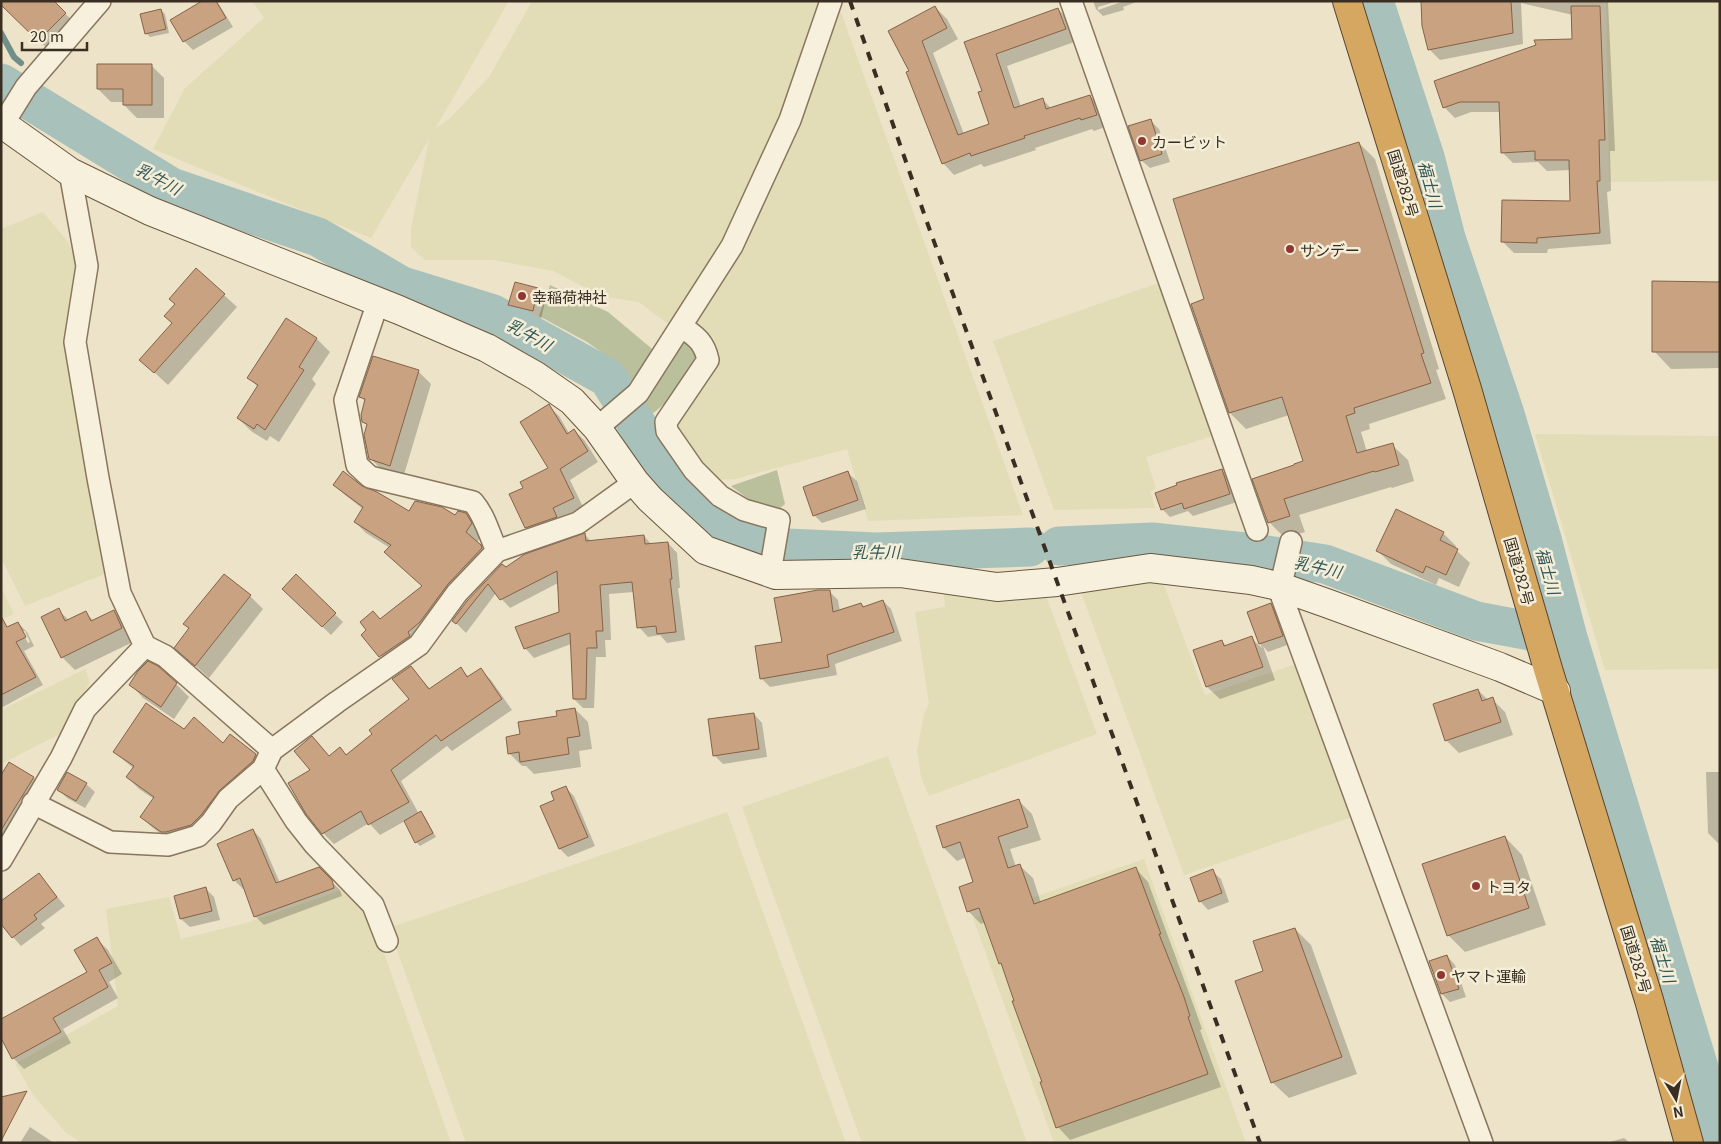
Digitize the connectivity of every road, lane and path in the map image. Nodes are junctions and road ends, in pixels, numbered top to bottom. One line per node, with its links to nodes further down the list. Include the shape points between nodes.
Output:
1 (100, 1): 5 (street, via 26,87)
2 (831, 1): 8 (street, via 790,120 732,246)
3 (1071, 1): 11 (street)
4 (1347, 1): 17 (highway, 国道282号, via 1433,277)
5 (2, 123): 6 (street)
6 (70, 172): 7 (street, via 150,211); 16 (street, via 88,266 75,342 120,593)
7 (378, 302): 9 (street, via 487,348 536,376 572,401); 13 (street, via 345,400 356,465 370,477 473,502 482,512)
8 (681, 326): 9 (street, via 638,393); 14 (street, via 700,340 708,360 666,422 667,431 694,470 720,496 744,510 779,520)
9 (597, 428): 10 (street)
10 (635, 482): 13 (street, via 578,522); 14 (street, via 705,550)
11 (1257, 530)
12 (1291, 542): 15 (street)
13 (496, 551): 18 (street, via 457,592 419,644 337,702)
14 (770, 572): 15 (street, via 776,575 900,573 998,587 1150,568)
15 (1280, 581): 17 (street, via 1500,667); 22 (street)
16 (145, 646): 18 (street, via 165,656 252,731); 19 (street, via 84,709)
17 (1552, 680): 23 (highway, 国道282号)
18 (268, 760): 19 (street, via 228,799 198,836 168,845 110,842); 21 (street, via 296,821 373,905)
19 (33, 803): 20 (street)
20 (1, 860)
21 (387, 940)
22 (1482, 1143)
23 (1689, 1143)

